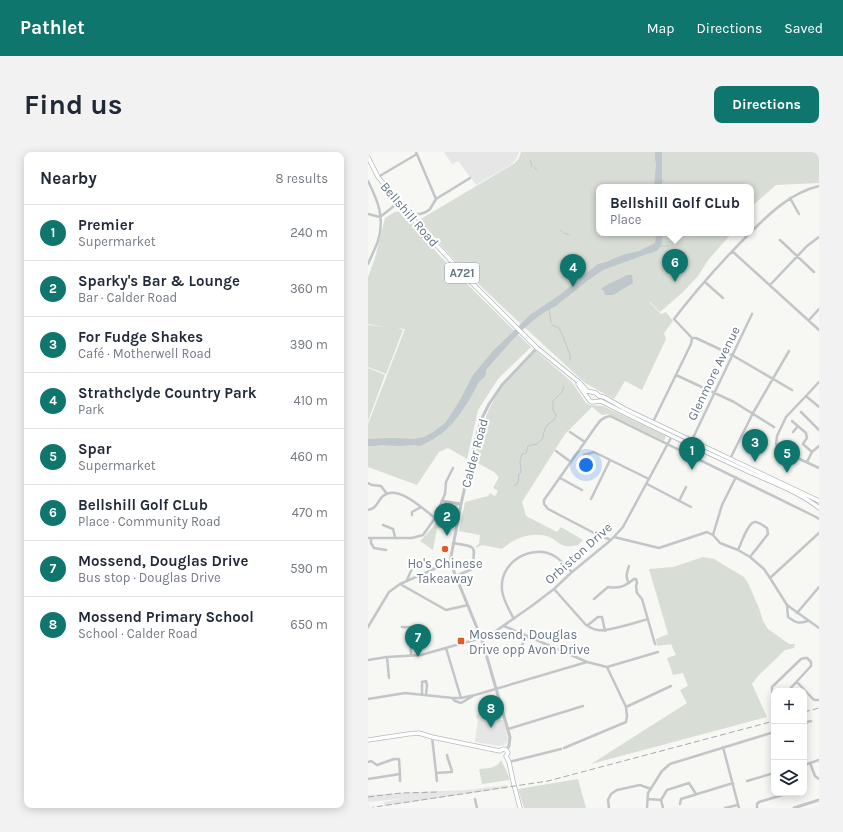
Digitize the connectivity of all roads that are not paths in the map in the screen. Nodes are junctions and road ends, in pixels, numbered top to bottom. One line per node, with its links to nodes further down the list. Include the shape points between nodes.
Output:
1 (416, 153): 3 (street); 8 (street)
2 (368, 157): 3 (main road, Bellshill Road / A721)
3 (378, 176): 9 (main road, Bellshill Road / A721)
4 (470, 178): 8 (street)
5 (368, 181): 13 (street, via 378,202)
6 (819, 186): 7 (street)
7 (790, 198): 12 (street); 14 (street)
8 (436, 199): 11 (street, via 426,212)
9 (399, 202): 11 (main road, Bellshill Road / A721); 13 (street)
10 (368, 214): 13 (street)
11 (409, 214): 30 (main road, Bellshill Road / A721, via 467,278)
12 (799, 214)
13 (380, 217): 20 (street, via 378,240)
14 (754, 228)
15 (746, 236): 18 (street)
16 (819, 237): 19 (street)
17 (780, 240): 19 (street)
18 (732, 251): 22 (street); 23 (street)
19 (798, 256): 21 (street); 23 (street)
20 (368, 264)
21 (814, 272)
22 (705, 282): 24 (street); 29 (street, via 674,319)
23 (770, 285): 27 (street)
24 (723, 298)
25 (819, 309): 27 (street)
26 (752, 314): 32 (street, Glenmore Avenue)
27 (809, 320): 28 (street)
28 (819, 330)
29 (692, 338): 32 (street); 33 (street)
30 (537, 348): 35 (main road, A721); 80 (street, Calder Road, via 502,385 482,418)
31 (789, 351): 34 (street)
32 (732, 356): 34 (street); 39 (street, Glenmore Avenue)
33 (676, 375): 39 (street); 48 (street)
34 (772, 378): 37 (street); 46 (street)
35 (575, 380): 38 (main road, A721); 42 (main road, A721)
36 (819, 382): 41 (street)
37 (792, 390)
38 (591, 392): 40 (main road, A721); 42 (main road)
39 (715, 392): 46 (street); 55 (street, Glenmore Avenue)
40 (597, 395): 43 (main road); 48 (main road, A721)
41 (806, 396): 44 (street); 65 (street, via 786,417 776,444 780,450)
42 (588, 398): 43 (main road, via 592,402)
43 (595, 401): 54 (main road, via 601,401)
44 (819, 407)
45 (801, 412): 51 (street)
46 (753, 413): 50 (street); 62 (street)
47 (792, 421): 49 (street)
48 (653, 422): 55 (main road, A721)
49 (798, 426): 53 (street); 60 (street, via 806,433 807,438 803,444)
50 (774, 427)
51 (819, 430)
52 (570, 432): 56 (street)
53 (793, 432)
54 (672, 436): 57 (street, Orbiston Drive); 83 (main road, via 787,490)
55 (692, 440): 62 (main road, A721)
56 (585, 442): 57 (street, via 602,419 610,416); 64 (street)
57 (668, 444): 68 (street); 70 (street, Orbiston Drive)
58 (819, 446): 60 (street)
59 (556, 451): 64 (street)
60 (812, 452): 65 (street)
61 (584, 455): 63 (street, via 594,452)
62 (730, 459): 77 (main road, A721)
63 (610, 460): 70 (street); 76 (street)
64 (571, 462): 69 (street)
65 (806, 462): 67 (street)
66 (453, 468): 78 (street, via 446,482)
67 (819, 468)
68 (736, 477): 87 (street); 90 (street, via 722,505)
69 (560, 478): 74 (street); 94 (street, via 544,500 548,509)
70 (649, 479): 72 (street, Orbiston Drive)
71 (368, 483): 75 (street, via 381,486)
72 (647, 484): 79 (street); 92 (street, Orbiston Drive, via 623,527)
73 (686, 488): 79 (street)
74 (582, 490)
75 (388, 494): 82 (street, via 398,493); 84 (street, via 373,510)
76 (590, 499)
77 (819, 500)
78 (442, 501): 80 (street, Calder Road); 86 (street)
79 (679, 501): 81 (street)
80 (461, 504): 95 (street, Calder Road)
81 (691, 507)
82 (421, 508): 85 (street); 86 (street)
83 (819, 508)
84 (368, 510)
85 (411, 513)
86 (435, 518): 91 (street, via 424,535 412,538)
87 (819, 519)
88 (383, 525): 91 (street, via 393,529)
89 (819, 533): 104 (street)
90 (713, 535): 92 (street, via 707,532 659,548); 97 (street, via 720,543)
91 (395, 537): 93 (street)
92 (614, 537): 94 (street, Orbiston Drive)
93 (370, 538): 96 (street, via 374,548)
94 (611, 540): 102 (street, Orbiston Drive)
95 (453, 543): 99 (street, Calder Road); 103 (street, via 470,546 475,550 472,569)
96 (386, 550)
97 (738, 550): 98 (street); 98 (street, via 750,525 757,522 767,528 768,534)
98 (750, 557): 104 (street)
99 (450, 562): 101 (street); 103 (street)
100 (629, 566): 106 (street, via 626,577)
101 (434, 569): 105 (street); 105 (street, via 423,561 413,566)
102 (572, 572): 109 (street, Orbiston Drive); 114 (street, via 556,557 542,552 528,553 517,558 502,578 503,595)
103 (456, 576): 111 (street)
104 (770, 578): 112 (street)
105 (407, 581): 107 (street)
106 (629, 583): 110 (street, via 620,588 608,587); 115 (street, via 636,579 637,593 642,599)
107 (400, 584): 111 (street, via 446,610); 119 (street, via 389,592)
108 (819, 587): 113 (street)
109 (554, 588): 114 (street, Orbiston Drive); 118 (street)
110 (594, 599)
111 (468, 605): 126 (street)
112 (787, 605): 113 (street); 116 (street, via 788,617 796,623)
113 (797, 613): 116 (street)
114 (514, 619): 117 (street, Orbiston Drive)
115 (648, 619): 124 (street); 127 (street)
116 (808, 621): 123 (street)
117 (504, 626): 125 (street); 126 (street, Orbiston Drive)
118 (588, 626): 124 (street); 124 (street, via 600,616)
119 (368, 627)
120 (402, 627): 121 (street)
121 (410, 627): 122 (street); 131 (street)
122 (418, 628)
123 (819, 628)
124 (605, 631)
125 (527, 636): 129 (street); 134 (street)
126 (482, 638): 128 (street, Orbiston Drive); 141 (street)
127 (655, 644)
128 (446, 648): 131 (street, Orbiston Drive); 146 (street)
129 (518, 652)
130 (658, 652): 135 (street)
131 (411, 655): 132 (street, Orbiston Drive)
132 (387, 657): 133 (street, Orbiston Drive); 136 (street)
133 (368, 660)
134 (587, 662): 135 (street); 141 (street)
135 (607, 667): 150 (street)
136 (389, 678)
137 (797, 682): 139 (street, via 811,666 807,658 801,659); 140 (street); 148 (street, via 813,699)
138 (671, 686): 150 (street)
139 (772, 688)
140 (791, 688)
141 (497, 689): 144 (street); 153 (street)
142 (422, 694): 143 (street); 143 (street, via 422,682 426,681); 147 (street, via 405,693)
143 (426, 695): 145 (street)
144 (475, 695): 145 (street, via 461,703); 146 (street)
145 (452, 698): 146 (street)
146 (461, 698)
147 (368, 699)
148 (819, 700)
149 (584, 706): 153 (street)
150 (626, 707): 165 (street, via 626,722 563,749)
151 (811, 721): 152 (street)
152 (807, 722)
153 (508, 729): 158 (street, via 510,741)
154 (771, 733): 157 (street)
155 (432, 737): 156 (main road, via 408,734); 161 (main road); 168 (street)
156 (368, 740)
157 (723, 747): 176 (street); 177 (street, via 670,764 662,771)
158 (506, 750): 161 (main road, via 503,749); 161 (main road, via 508,753)
159 (399, 754): 162 (street)
160 (447, 755): 168 (street, via 452,772)
161 (502, 755): 165 (main road)
162 (399, 759): 164 (street, via 379,764); 169 (street)
163 (819, 760): 166 (street)
164 (368, 762)
165 (509, 762): 187 (main road)
166 (810, 763): 167 (street); 172 (street, via 815,776)
167 (807, 764)
168 (436, 773): 174 (street)
169 (400, 774): 171 (street); 173 (street)
170 (771, 774): 175 (street)
171 (368, 779)
172 (819, 779)
173 (400, 781)
174 (437, 781)
175 (747, 781)
176 (733, 783): 178 (street); 185 (street)
177 (651, 789): 181 (street); 188 (street, via 640,785 617,790 608,800)
178 (696, 794): 182 (street, via 688,783 667,790); 184 (street, via 681,799)
179 (779, 796): 192 (street, via 759,802)
180 (475, 799): 186 (street)
181 (648, 799): 182 (street); 189 (street)
182 (661, 800): 190 (street)
183 (819, 800): 193 (street)
184 (680, 804)
185 (739, 806): 191 (street)
186 (476, 808)
187 (520, 808)
188 (609, 808)
189 (647, 808)
190 (663, 808)
191 (725, 808)
192 (757, 808)
193 (794, 808)

